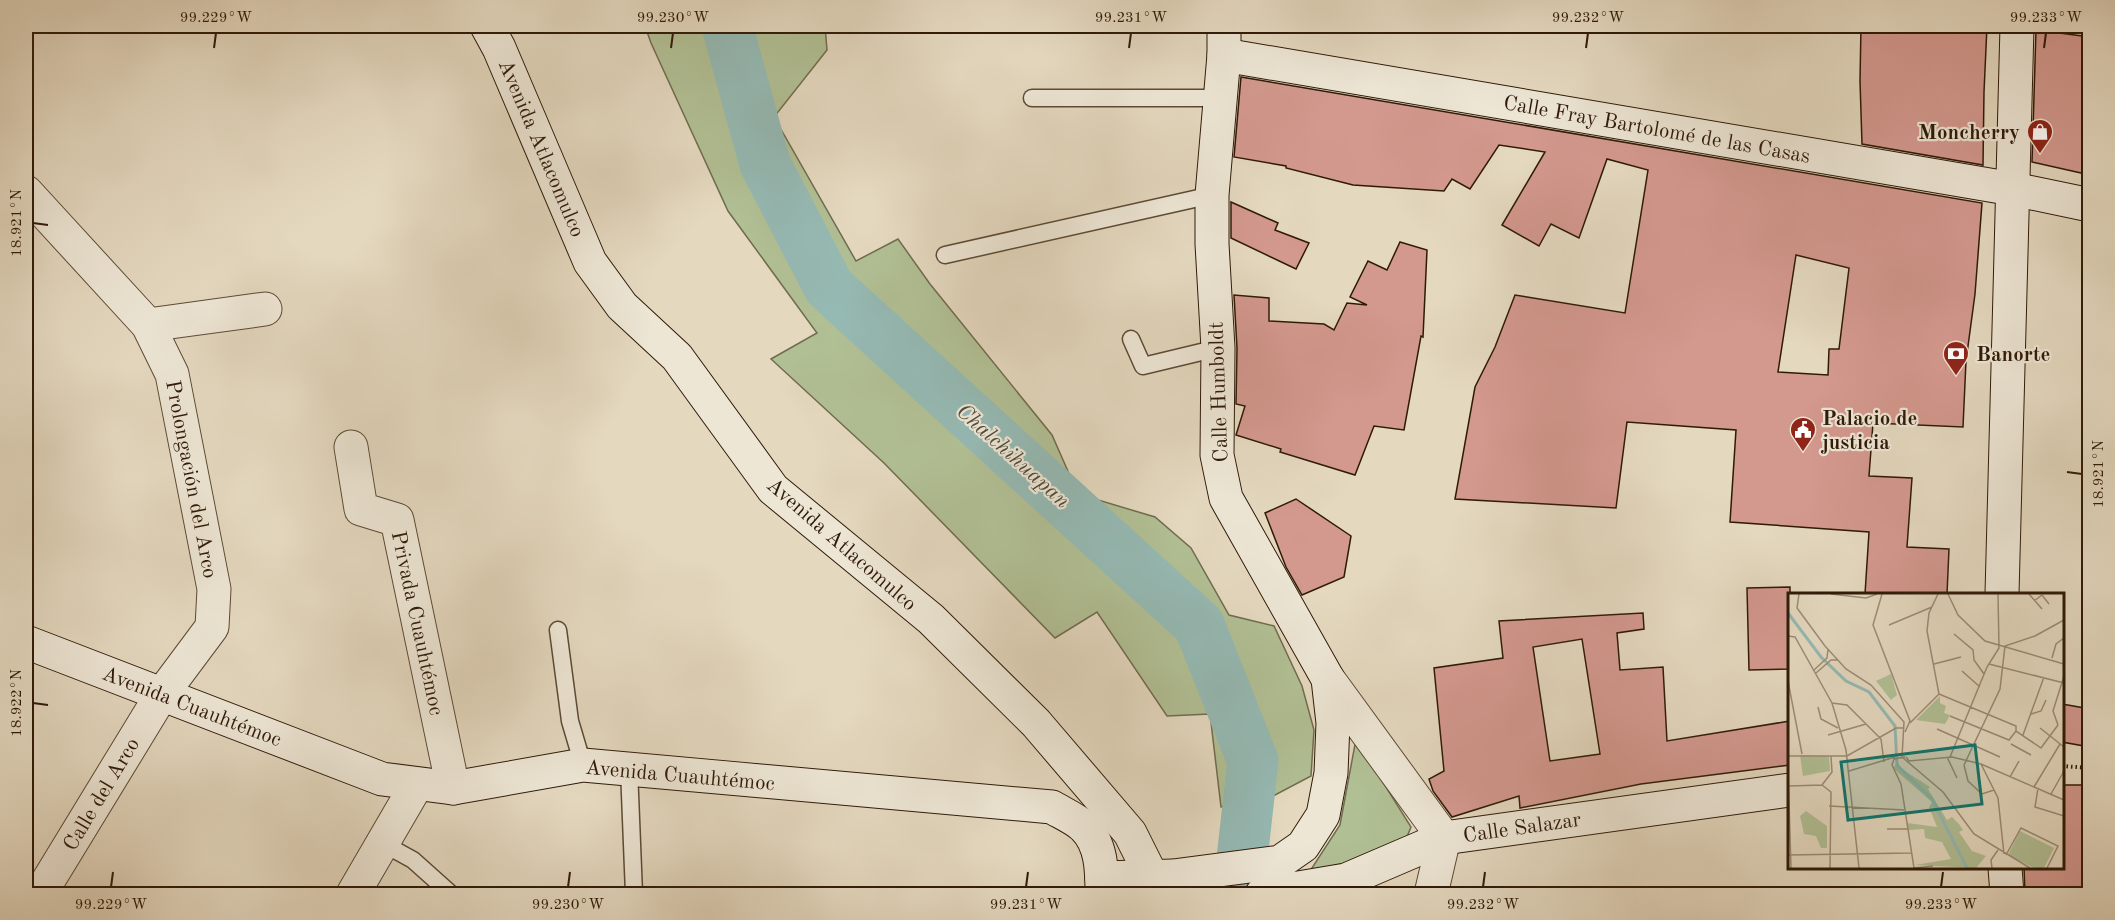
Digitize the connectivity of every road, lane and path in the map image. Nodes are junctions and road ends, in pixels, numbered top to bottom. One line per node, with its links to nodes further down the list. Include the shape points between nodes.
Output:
1 (487, 26): 31 (street, Avenida Atlacomulco, via 500,48 590,262 622,306 677,357 773,489 931,620 1036,723 1130,833)
2 (2018, 26): 6 (street)
3 (1224, 40): 5 (street, Calle Humboldt); 6 (street, Calle Fray Bartolomé de las Casas)
4 (1032, 98): 5 (lane)
5 (1220, 98): 8 (street, Calle Humboldt)
6 (2013, 189): 9 (street, Calle Fray Bartolomé de las Casas); 16 (street)
7 (26, 192): 12 (street, Prolongación del Arco)
8 (1212, 195): 10 (lane); 14 (street, Calle Humboldt)
9 (2090, 205)
10 (945, 255)
11 (265, 309): 12 (street)
12 (148, 325): 20 (street, Prolongación del Arco, via 172,374 214,589 212,627)
13 (1131, 339): 14 (lane, via 1143,366)
14 (1218, 348): 19 (street, Calle Humboldt, via 1217,455 1226,498)
15 (351, 447): 26 (street, Privada Cuauhtémoc, via 361,509 397,520)
16 (2002, 593)
17 (558, 630): 21 (lane, via 570,721)
18 (26, 642): 20 (street, Avenida Cuauhtémoc)
19 (1328, 679): 28 (street, Calle Humboldt); 32 (street, via 1331,773 1323,815)
20 (162, 694): 25 (street, Avenida Cuauhtémoc, via 382,779); 34 (street, Calle del Arco)
21 (583, 765): 24 (street, Avenida Cuauhtémoc); 26 (street, Avenida Cuauhtémoc)
22 (2064, 766): 23 (path)
23 (2090, 768)
24 (629, 769): 33 (street, Avenida Cuauhtémoc, via 1052,807 1084,827 1097,849); 37 (lane)
25 (417, 784): 26 (street, Avenida Cuauhtémoc); 29 (street)
26 (453, 788)
27 (1788, 790): 28 (street, Calle Salazar)
28 (1444, 838): 32 (street, Calle Salazar, via 1346,880); 38 (street)
29 (384, 844): 35 (street); 36 (lane, via 412,860)
30 (2005, 869): 39 (street)
31 (1159, 883): 32 (street, Calle Salazar); 33 (street, Calle Salazar)
32 (1274, 883)
33 (1102, 886)
34 (40, 894)
35 (352, 894)
36 (452, 894)
37 (634, 894)
38 (1431, 894)
39 (2007, 894)

